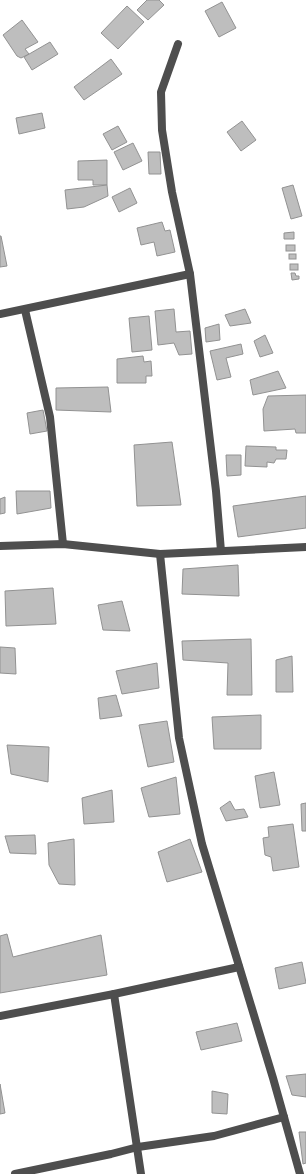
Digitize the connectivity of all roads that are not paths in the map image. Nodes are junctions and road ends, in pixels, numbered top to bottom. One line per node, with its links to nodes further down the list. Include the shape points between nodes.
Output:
1 (178, 44): 2 (street, via 161,92 162,130 172,192)
2 (190, 274): 3 (street); 8 (street)
3 (25, 310): 4 (street); 5 (street, via 50,417)
4 (0, 314)
5 (63, 544): 6 (street); 9 (street)
6 (0, 546)
7 (306, 547): 8 (street)
8 (221, 551): 9 (street)
9 (160, 554): 10 (street, via 179,738 202,844)
10 (239, 967): 11 (street); 13 (street)
11 (114, 994): 12 (street); 14 (street)
12 (0, 1016)
13 (284, 1117): 14 (street, via 214,1136); 17 (street)
14 (138, 1147): 15 (street); 16 (street)
15 (15, 1174)
16 (141, 1174)
17 (300, 1174)

